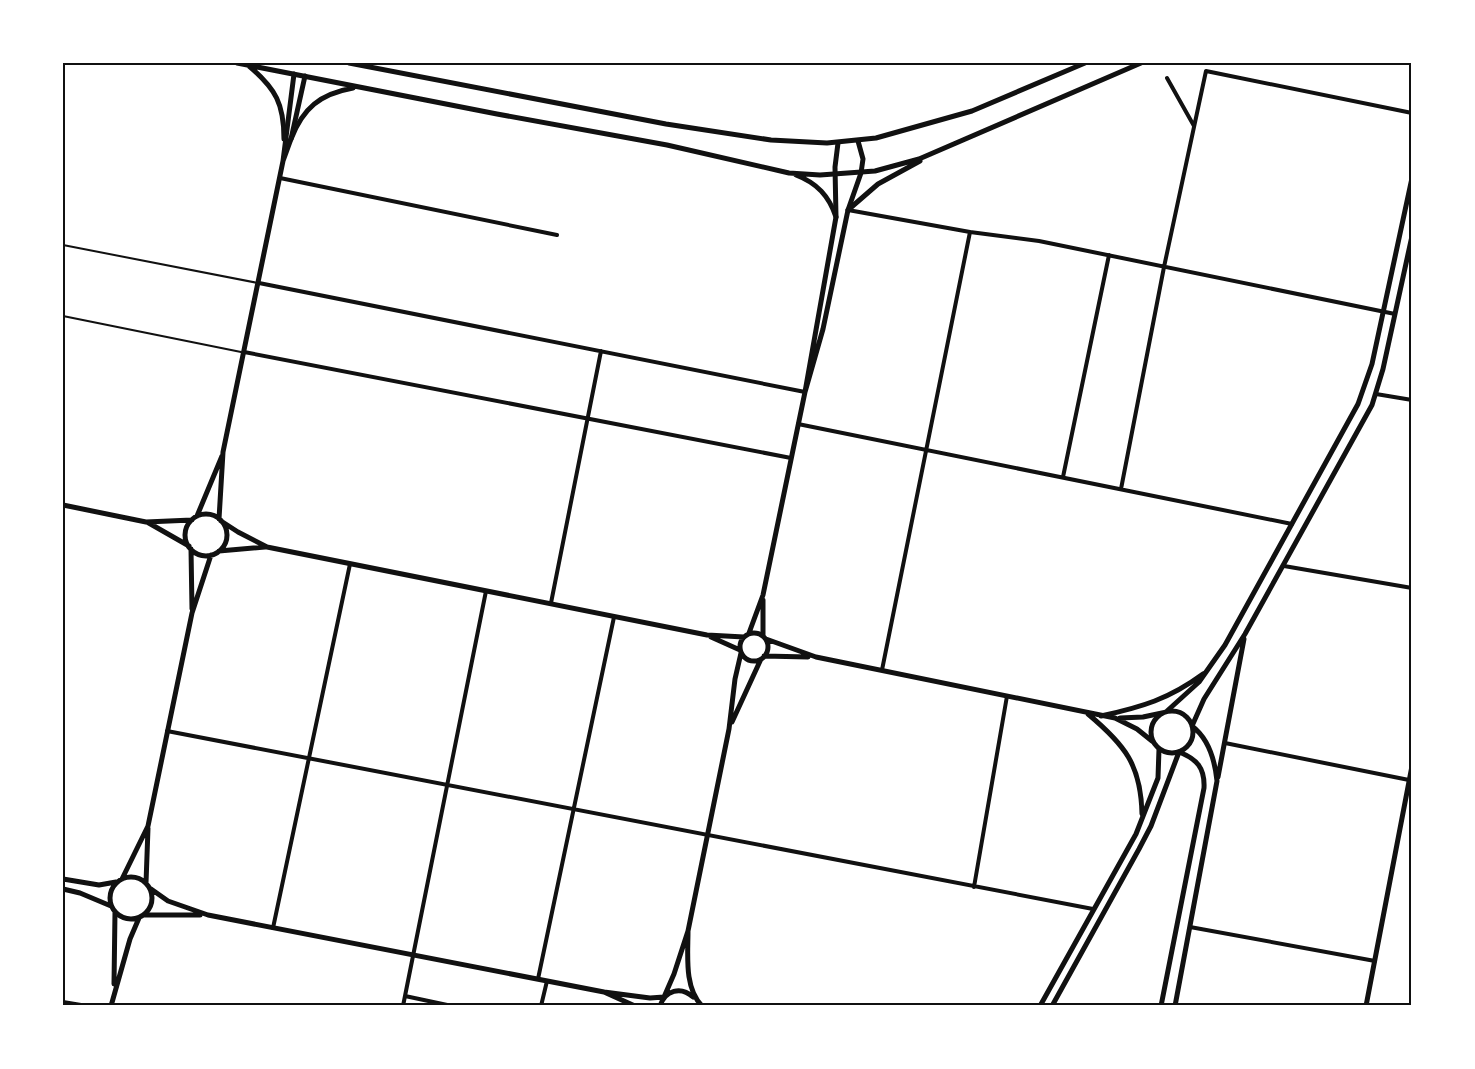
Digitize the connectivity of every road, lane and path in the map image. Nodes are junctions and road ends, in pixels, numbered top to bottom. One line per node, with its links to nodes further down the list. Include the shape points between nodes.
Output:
1 (237, 63): 5 (street)
2 (349, 63): 14 (street, via 666,124 771,140)
3 (1085, 63): 13 (street, via 972,111)
4 (1141, 63): 15 (street)
5 (248, 65): 6 (street); 12 (street, via 280,102)
6 (294, 74): 7 (street); 12 (street)
7 (306, 76): 9 (street); 12 (street)
8 (1167, 78): 11 (street)
9 (360, 87): 12 (street, via 339,91 311,106); 16 (street, via 667,145)
10 (1412, 112): 11 (street, via 1206,71)
11 (1194, 126): 28 (street)
12 (287, 139): 19 (street)
13 (858, 141): 14 (street); 17 (street, via 863,159)
14 (838, 143): 18 (street)
15 (932, 154): 17 (street); 21 (street, via 878,184)
16 (789, 173): 18 (street); 22 (street, via 822,190)
17 (861, 173): 18 (street); 21 (street)
18 (835, 174): 22 (street)
19 (280, 178): 24 (street); 29 (street)
20 (1412, 178): 30 (street)
21 (848, 210): 23 (street); 35 (street, via 823,330)
22 (836, 217): 35 (street)
23 (970, 232): 27 (street); 40 (street)
24 (557, 235)
25 (1412, 236): 31 (street)
26 (63, 245): 29 (lane)
27 (1109, 255): 28 (street); 43 (street)
28 (1164, 267): 30 (street); 44 (street)
29 (259, 283): 33 (street); 34 (street)
30 (1384, 311): 31 (street); 49 (street, via 1363,391)
31 (1395, 314): 36 (street)
32 (63, 316): 34 (lane)
33 (602, 351): 35 (street); 38 (street)
34 (244, 352): 38 (street); 41 (street)
35 (805, 392): 39 (street)
36 (1376, 394): 37 (street); 55 (street)
37 (1412, 400)
38 (588, 419): 42 (street); 59 (street)
39 (798, 424): 40 (street); 42 (street)
40 (927, 450): 43 (street); 70 (street)
41 (223, 452): 46 (street); 47 (street)
42 (791, 458): 58 (street)
43 (1063, 477): 44 (street)
44 (1121, 489): 49 (street)
45 (63, 505): 48 (street)
46 (195, 518): 47 (street, via 210,515); 48 (street); 50 (street, via 186,532)
47 (220, 520): 51 (street); 52 (street, via 227,539)
48 (146, 522): 50 (street)
49 (1292, 524): 69 (street)
50 (190, 547): 53 (street, via 199,555); 60 (street)
51 (267, 547): 52 (street); 54 (street)
52 (219, 551): 53 (street)
53 (211, 555): 60 (street)
54 (350, 564): 57 (street); 83 (street)
55 (1284, 566): 56 (street); 62 (street)
56 (1412, 588)
57 (486, 591): 59 (street); 87 (street)
58 (763, 595): 64 (street); 65 (street)
59 (550, 604): 61 (street)
60 (192, 614): 78 (street)
61 (614, 617): 63 (street); 88 (street)
62 (1245, 634): 76 (street, via 1204,699); 80 (street)
63 (707, 635): 64 (street); 66 (street)
64 (747, 635): 65 (street, via 759,634); 66 (street, via 740,643)
65 (764, 638): 67 (street); 68 (street, via 768,648)
66 (740, 651): 68 (street, via 747,660); 77 (street)
67 (816, 657): 68 (street); 70 (street)
68 (762, 658): 77 (street)
69 (1209, 669): 72 (street, via 1195,687); 74 (street, via 1181,690 1156,702)
70 (882, 670): 71 (street)
71 (1007, 696): 73 (street); 95 (street)
72 (1165, 712): 75 (street); 76 (street, via 1182,714); 79 (street, via 1152,725)
73 (1087, 713): 74 (street); 89 (street, via 1122,745 1133,763 1140,784)
74 (1101, 716): 75 (street)
75 (1115, 718): 79 (street)
76 (1192, 726): 82 (street, via 1191,742); 86 (street, via 1209,748)
77 (729, 729): 91 (street)
78 (167, 731): 83 (street); 90 (street)
79 (1152, 741): 81 (street)
80 (1225, 743): 85 (street); 86 (street)
81 (1159, 749): 82 (street); 89 (street, via 1158,778)
82 (1179, 752): 125 (street, via 1142,843); 126 (street, via 1200,765 1203,788)
83 (308, 759): 87 (street); 103 (street)
84 (1412, 766): 85 (street)
85 (1409, 780): 106 (street)
86 (1217, 782): 102 (street)
87 (447, 786): 88 (street); 105 (street)
88 (573, 810): 91 (street); 107 (street)
89 (1143, 818): 99 (street)
90 (148, 826): 93 (street); 94 (street)
91 (707, 837): 95 (street); 104 (street)
92 (63, 879): 93 (street, via 99,885)
93 (120, 881): 94 (street, via 133,877); 98 (street, via 111,892)
94 (146, 883): 96 (street)
95 (974, 887): 99 (street)
96 (151, 889): 100 (street, via 168,901); 101 (street, via 152,903)
97 (63, 890): 98 (street, via 80,893)
98 (113, 909): 101 (street, via 126,919); 109 (street)
99 (1093, 909): 124 (street)
100 (208, 915): 101 (street); 103 (street)
101 (142, 916): 109 (street, via 130,939)
102 (1190, 927): 106 (street); 127 (street)
103 (273, 928): 105 (street)
104 (688, 931): 112 (street); 113 (street)
105 (413, 955): 107 (street); 111 (street)
106 (1375, 961): 128 (street)
107 (538, 979): 108 (street)
108 (546, 981): 110 (street); 119 (street)
109 (114, 991): 116 (street)
110 (604, 992): 112 (street); 120 (street)
111 (405, 996): 117 (street); 118 (street)
112 (664, 997): 113 (street, via 679,990); 121 (street)
113 (694, 998): 122 (street); 123 (street)
114 (63, 1002): 115 (street)
115 (87, 1006)
116 (111, 1006)
117 (403, 1006)
118 (452, 1006)
119 (542, 1006)
120 (635, 1006)
121 (660, 1006)
122 (697, 1006)
123 (702, 1006)
124 (1040, 1006)
125 (1052, 1006)
126 (1161, 1006)
127 (1175, 1006)
128 (1366, 1006)

